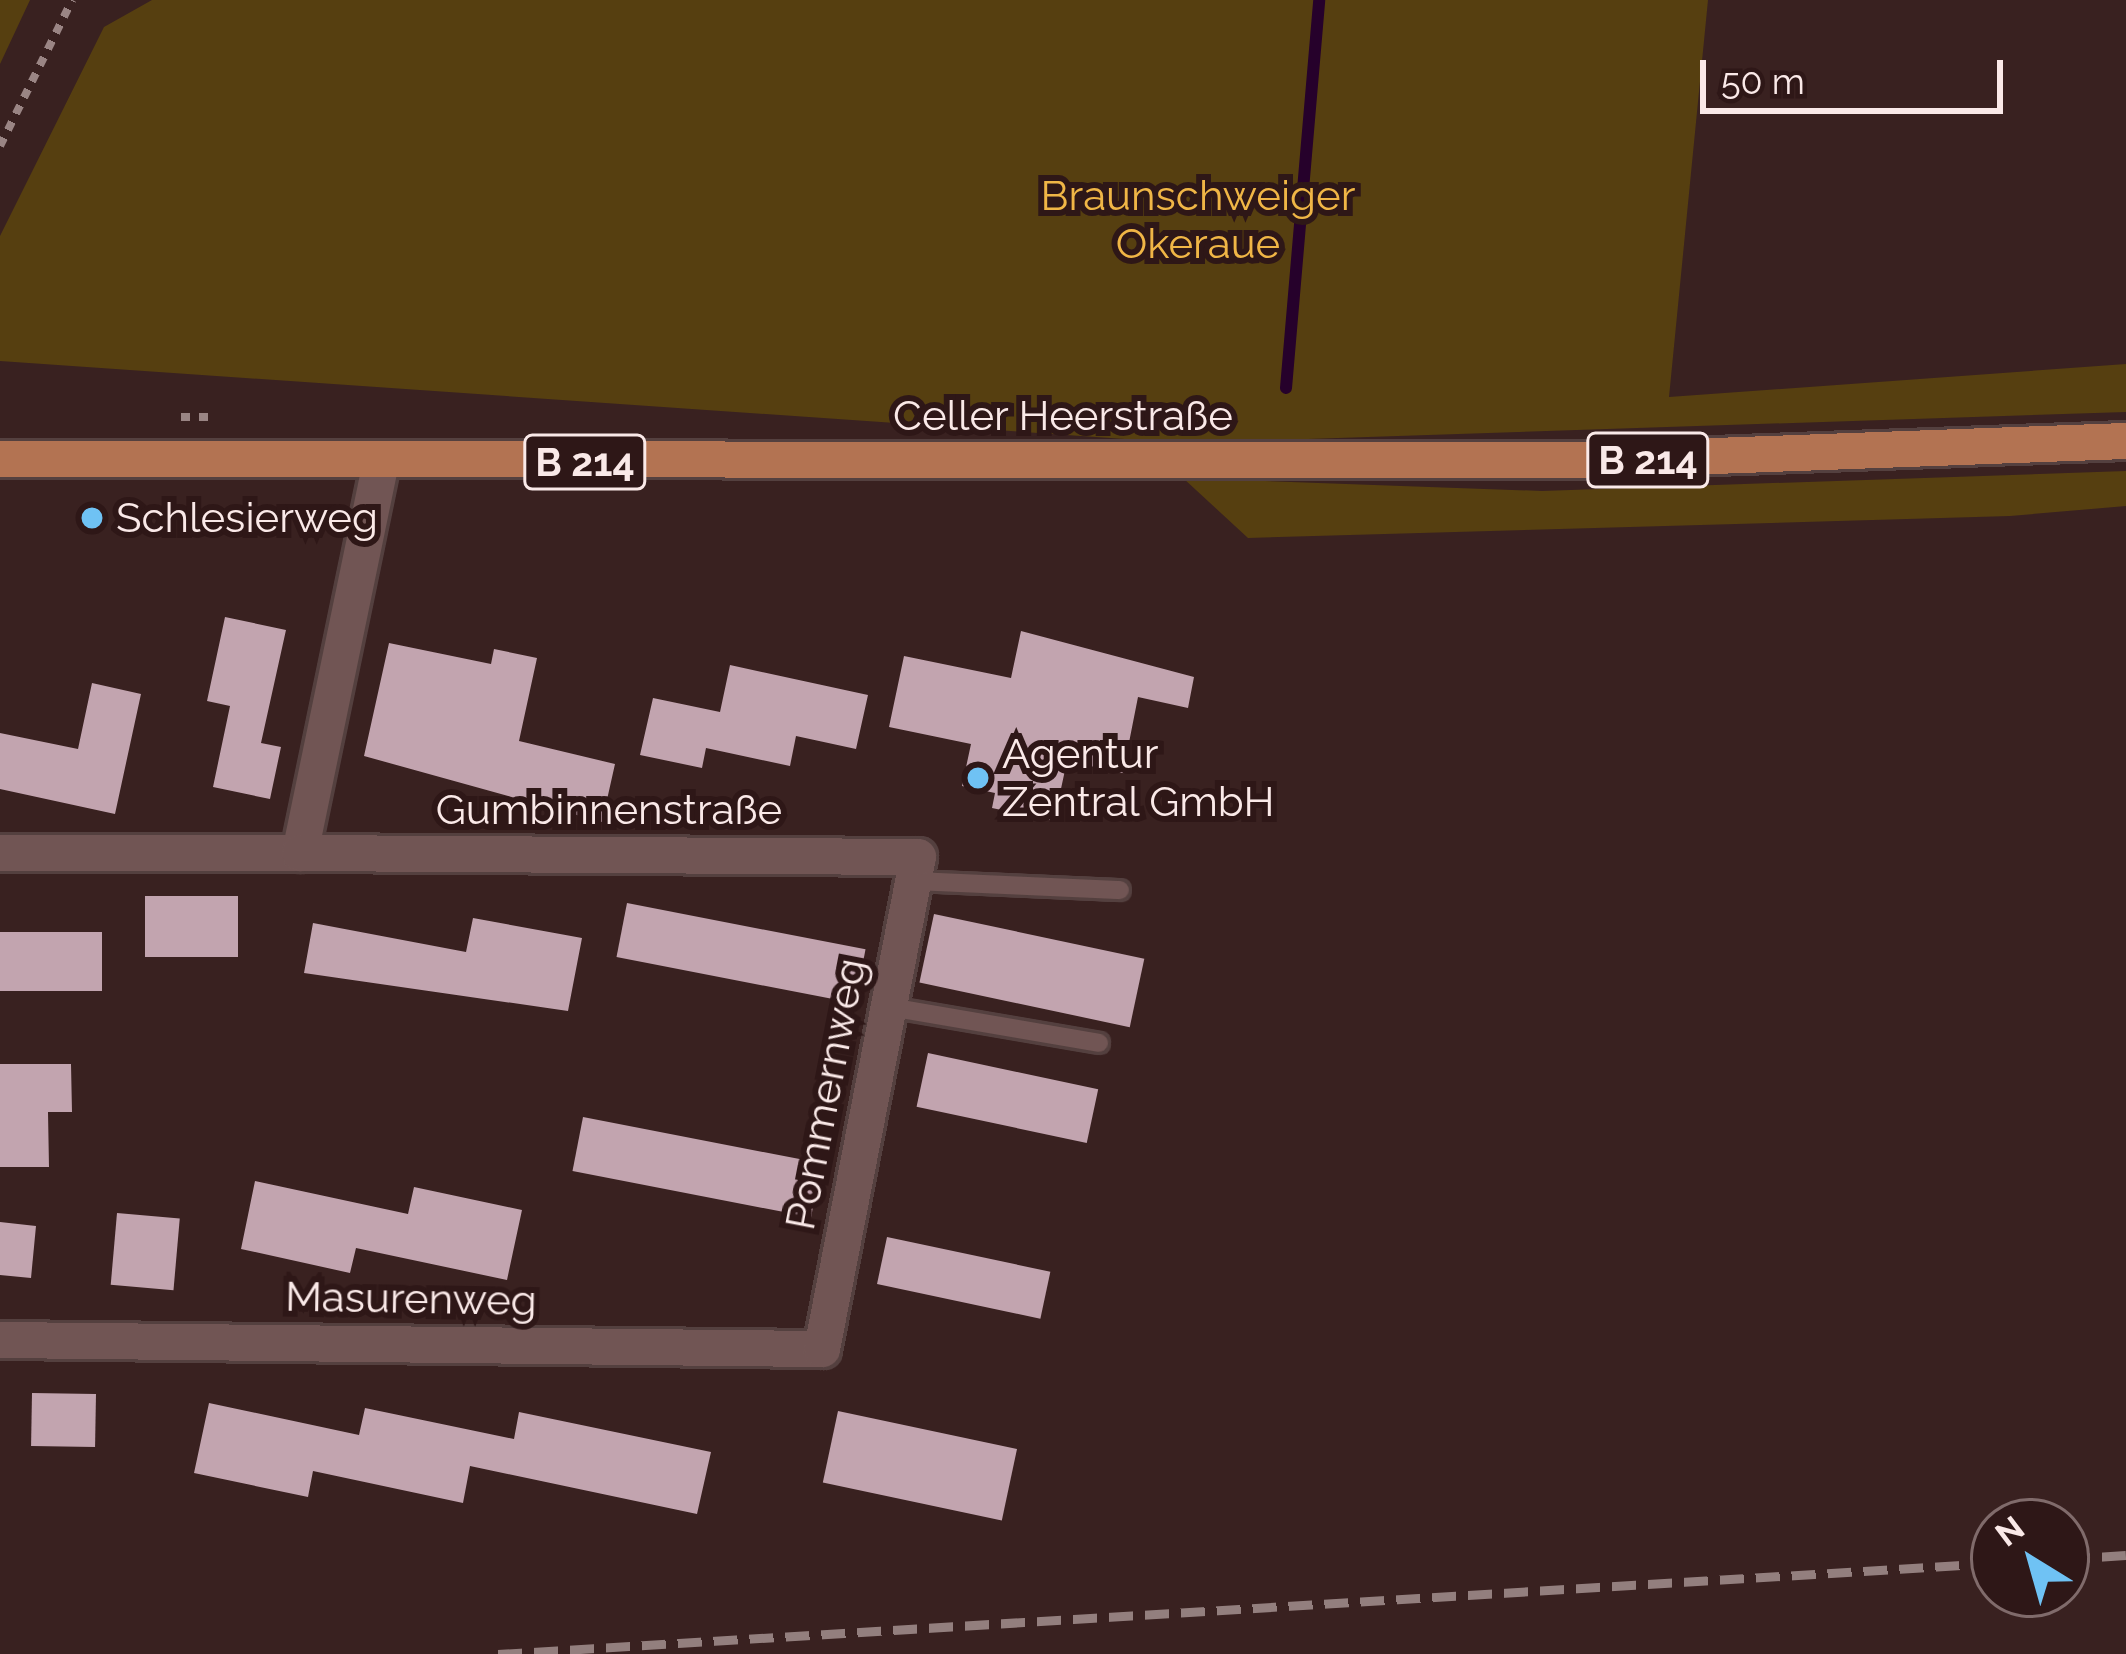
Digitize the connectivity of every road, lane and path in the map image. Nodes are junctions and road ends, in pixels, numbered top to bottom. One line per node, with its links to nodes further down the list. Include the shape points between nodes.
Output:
1 (72, 0): 2 (path)
2 (0, 146)
3 (2126, 441): 5 (main road, Celler Heerstraße / B 214, via 1605,460)
4 (0, 459): 5 (main road, Celler Heerstraße / B 214)
5 (380, 462): 7 (street)
6 (0, 853): 7 (street)
7 (300, 853): 8 (street, Gumbinnenstraße)
8 (916, 869): 9 (lane); 10 (street, Pommernweg)
9 (1120, 890)
10 (889, 1007): 11 (lane); 13 (street, Pommernweg)
11 (1099, 1043)
12 (0, 1340): 13 (street, Masurenweg)
13 (822, 1349)

